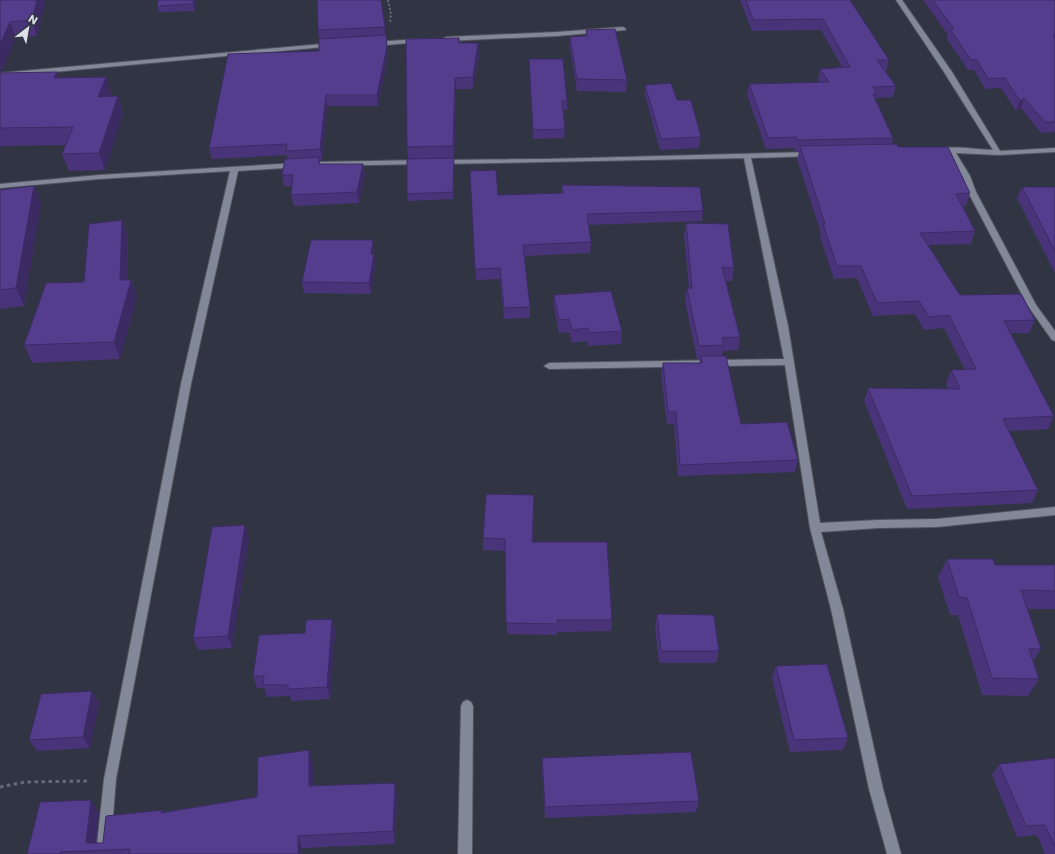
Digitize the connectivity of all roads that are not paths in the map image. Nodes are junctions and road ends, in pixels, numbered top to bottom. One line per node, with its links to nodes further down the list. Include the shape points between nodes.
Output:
1 (900, 0): 11 (street)
2 (623, 29): 4 (street)
3 (424, 40): 5 (street)
4 (438, 40)
5 (368, 44)
6 (339, 45): 7 (street)
7 (0, 75)
8 (951, 150): 10 (street); 11 (street); 16 (street, via 1032,306)
9 (1055, 150): 11 (street)
10 (930, 152)
11 (998, 153)
12 (816, 154): 13 (street)
13 (747, 156): 14 (street, via 309,164); 17 (street, via 784,326)
14 (235, 168): 15 (street); 22 (street, via 186,384 110,779)
15 (0, 186)
16 (1055, 338)
17 (789, 362): 18 (street); 20 (street, via 806,457)
18 (549, 366)
19 (1055, 511): 20 (street, via 937,523)
20 (815, 528): 24 (street, via 837,608 876,789)
21 (467, 706): 23 (street)
22 (103, 854)
23 (465, 854)
24 (894, 854)

